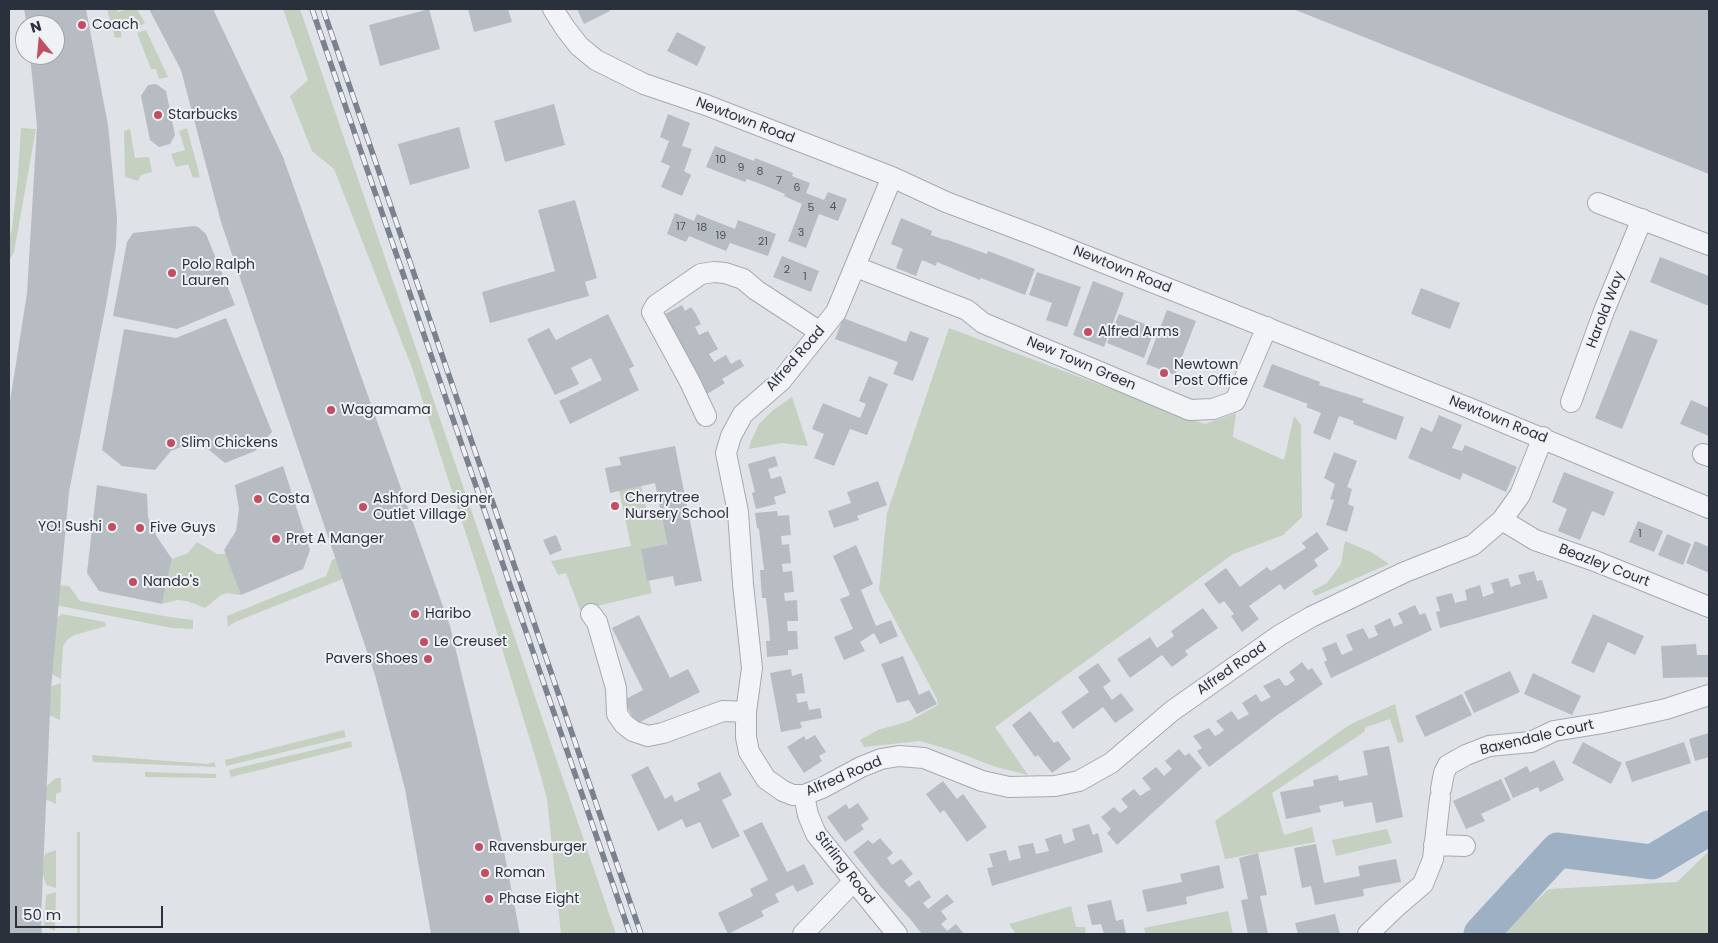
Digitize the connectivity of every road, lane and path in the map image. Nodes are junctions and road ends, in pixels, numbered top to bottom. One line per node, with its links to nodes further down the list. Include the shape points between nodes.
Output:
1 (553, 9): 2 (street, Newtown Road, via 579,46 596,60 644,84)
2 (892, 177): 6 (street, Alfred Road); 7 (street, Newtown Road, via 946,202)
3 (1598, 203): 4 (street)
4 (1642, 219): 5 (street); 9 (street, Harold Way, via 1578,369)
5 (1709, 245)
6 (856, 266): 7 (street, New Town Green, via 967,310 983,323 1190,410 1213,409 1235,401); 8 (street, Alfred Road, via 836,312)
7 (1267, 327): 11 (street, Newtown Road)
8 (820, 332): 10 (street, via 743,279 725,273 701,274 656,305 652,312); 17 (street, Alfred Road, via 781,381 743,414 726,453 738,512 752,668)
9 (1571, 402)
10 (706, 416)
11 (1542, 437): 12 (street, Newtown Road); 13 (street, Alfred Road, via 1520,495)
12 (1709, 508)
13 (1502, 520): 14 (street, Beazley Court, via 1535,540); 18 (street, Alfred Road, via 1473,545 1405,572 1286,632 1172,711 1111,763 1079,781 1055,786 1010,787 982,781 924,758 899,756 861,767)
14 (1709, 607)
15 (591, 614): 17 (street, via 597,622 616,688 618,714 633,732 648,736 723,711)
16 (1709, 695): 19 (street, Baxendale Court, via 1666,709 1554,731 1531,742 1489,746 1466,755 1448,765 1444,773)
17 (746, 712): 18 (street, Alfred Road, via 749,752 766,779 793,796)
18 (804, 795): 21 (street, Stirling Road, via 816,834)
19 (1434, 845): 20 (street); 24 (street, Baxendale Court, via 1430,870 1423,884)
20 (1465, 846)
21 (853, 882): 22 (street); 23 (street, Stirling Road)
22 (802, 934)
23 (898, 934)
24 (1368, 934)

